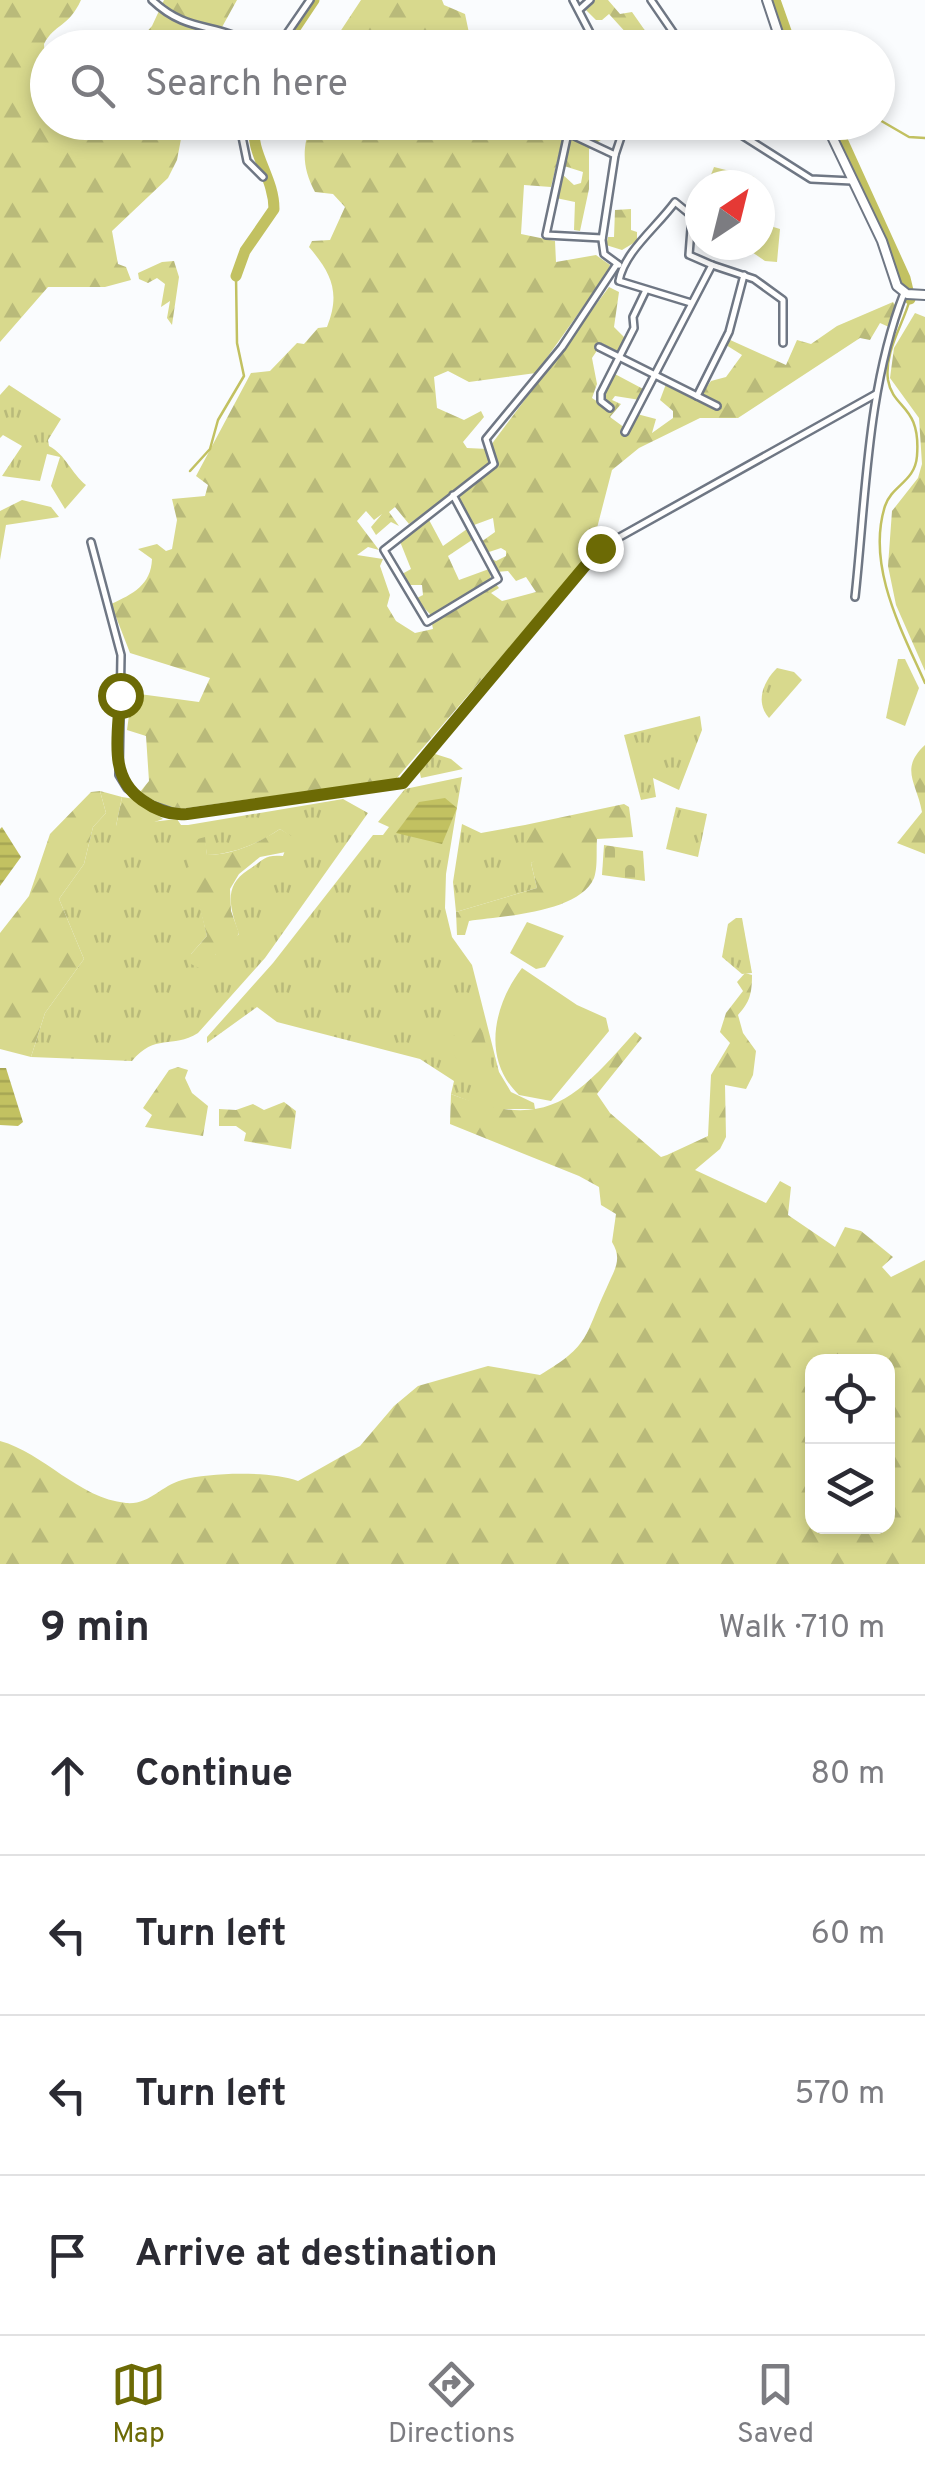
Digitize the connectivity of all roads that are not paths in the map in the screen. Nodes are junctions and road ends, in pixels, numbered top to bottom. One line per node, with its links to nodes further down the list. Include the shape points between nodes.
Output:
1 (152, 0): 8 (street, via 188,26)
2 (310, 0): 9 (street)
3 (573, 0): 7 (street)
4 (590, 0): 7 (street)
5 (651, 0): 11 (street)
6 (767, 0): 12 (main road)
7 (580, 9): 10 (street)
8 (212, 30)
9 (289, 30)
10 (586, 30)
11 (672, 30)
12 (776, 30)
13 (243, 140): 20 (street, via 247,161)
14 (566, 140): 22 (street, via 546,234)
15 (583, 140): 19 (street)
16 (620, 140): 19 (street)
17 (749, 140): 21 (street, via 811,179)
18 (834, 140): 21 (main road)
19 (615, 155): 22 (street)
20 (263, 177)
21 (855, 181): 29 (main road)
22 (602, 238): 24 (street, via 604,254)
23 (712, 265): 24 (street, via 689,254 692,216 675,202); 25 (street); 31 (street)
24 (619, 266): 26 (street); 27 (street)
25 (744, 275): 32 (street, via 783,300); 37 (street, via 729,332)
26 (608, 278): 27 (street); 41 (street, via 486,439 494,464)
27 (619, 281): 28 (street)
28 (646, 290): 31 (street); 34 (street)
29 (904, 293): 30 (main road); 36 (street)
30 (921, 295)
31 (692, 303): 35 (street)
32 (783, 343)
33 (600, 347): 34 (street)
34 (619, 357): 35 (street); 39 (street, via 600,398)
35 (656, 375): 37 (street); 40 (street)
36 (876, 394): 42 (street, via 600,548 403,783 180,815 159,811 134,794 119,775 121,655); 43 (street)
37 (697, 396): 38 (street)
38 (717, 406)
39 (610, 408)
40 (626, 432)
41 (454, 495): 41 (street, via 384,550 427,622 498,579)
42 (91, 542)
43 (856, 597)

